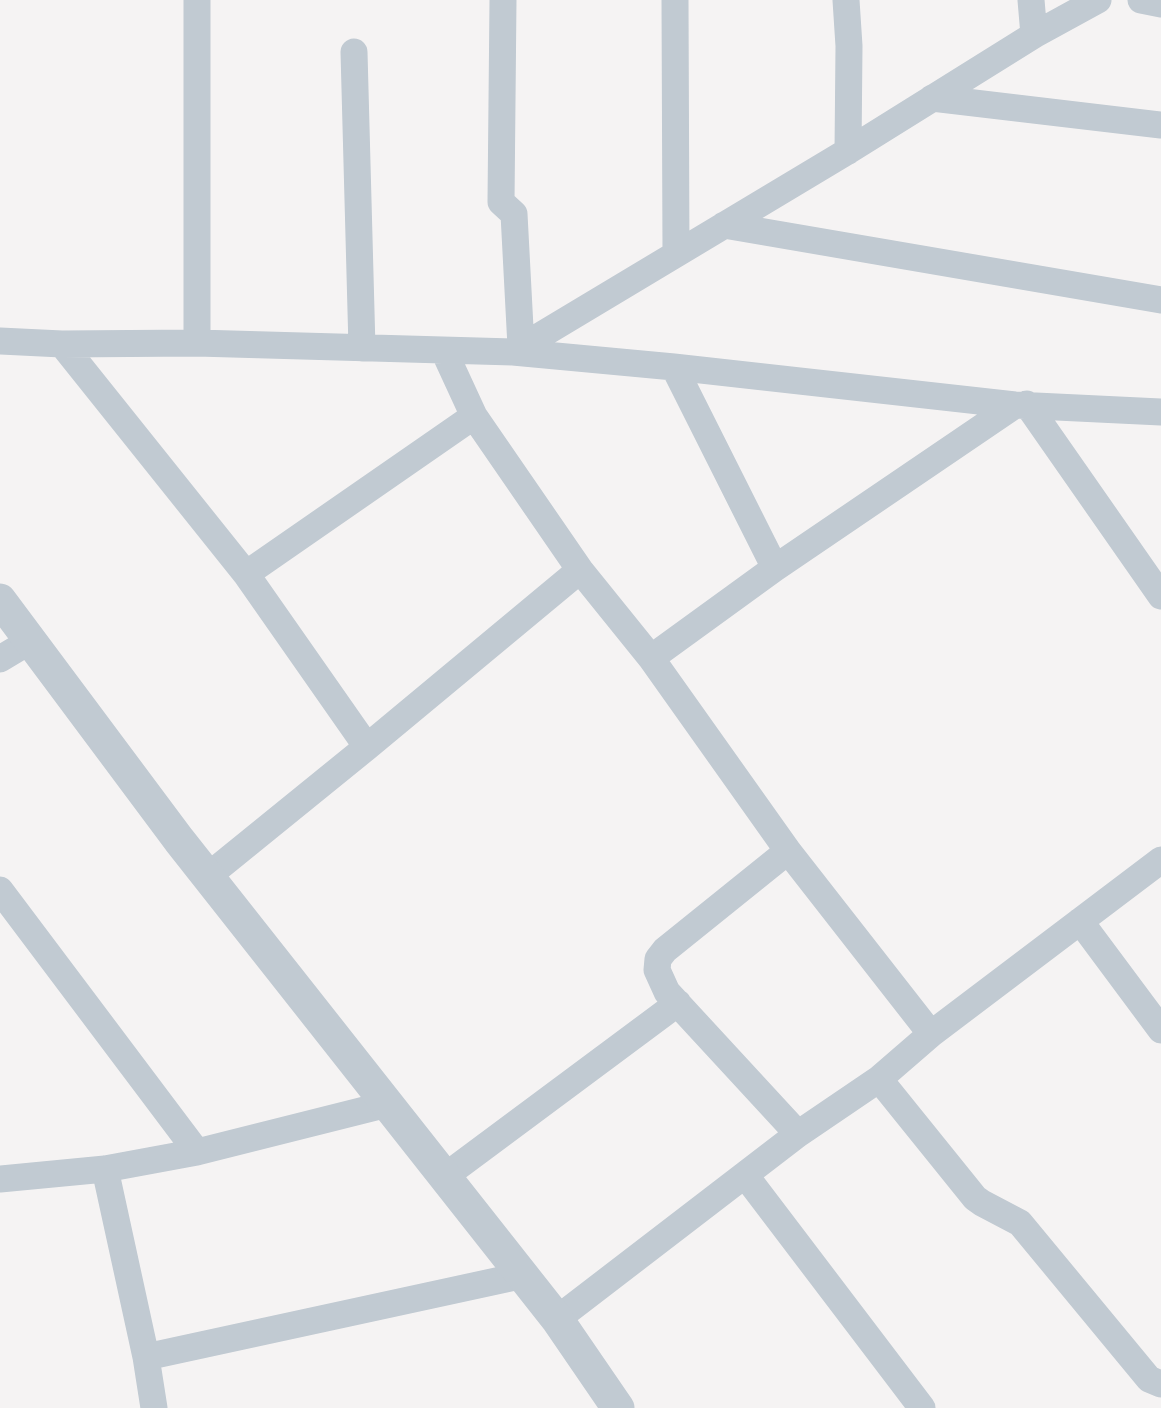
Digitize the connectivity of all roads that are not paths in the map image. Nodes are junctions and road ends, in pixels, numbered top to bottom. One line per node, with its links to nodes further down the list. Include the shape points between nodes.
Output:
1 (197, 0): 18 (street)
2 (502, 0): 21 (street, via 501,202 514,214)
3 (675, 0): 15 (street)
4 (846, 0): 13 (street)
5 (1031, 0): 9 (street)
6 (1098, 0): 9 (street)
7 (1141, 0): 8 (street)
8 (1161, 4)
9 (1034, 35): 11 (street)
10 (354, 52): 20 (street)
11 (933, 98): 12 (street); 13 (street)
12 (1161, 125)
13 (848, 151): 14 (street)
14 (724, 225): 15 (street); 16 (street)
15 (676, 253): 21 (street)
16 (1161, 300)
17 (0, 341): 19 (street)
18 (197, 343): 19 (street); 20 (street)
19 (62, 344): 29 (street)
20 (362, 348): 22 (street)
21 (517, 349): 22 (street); 23 (street)
22 (444, 351): 26 (street)
23 (674, 367): 24 (street); 27 (street)
24 (1021, 405): 25 (street); 27 (street); 30 (street)
25 (1161, 412)
26 (474, 416): 28 (street); 29 (street)
27 (775, 568): 34 (street)
28 (580, 570): 34 (street); 35 (street)
29 (246, 573): 35 (street)
30 (1161, 596)
31 (0, 600): 32 (street)
32 (30, 640): 33 (street); 38 (street)
33 (0, 658)
34 (651, 658): 36 (street)
35 (367, 747): 38 (street)
36 (788, 851): 41 (street, via 658,959 657,970 667,992); 43 (street)
37 (1161, 860): 40 (street)
38 (208, 876): 45 (street)
39 (0, 890): 47 (street)
40 (1080, 921): 42 (street); 43 (street)
41 (678, 1003): 46 (street); 50 (street)
42 (1161, 1030)
43 (931, 1034): 44 (street)
44 (879, 1079): 46 (street); 55 (street, via 975,1198 1020,1223 1149,1378)
45 (388, 1104): 47 (street); 50 (street)
46 (798, 1134): 49 (street)
47 (197, 1152): 48 (street)
48 (105, 1169): 51 (street); 54 (street)
49 (745, 1175): 53 (street); 58 (street)
50 (444, 1177): 52 (street)
51 (0, 1179)
52 (524, 1275): 53 (street); 54 (street)
53 (557, 1319): 57 (street)
54 (146, 1357): 56 (street)
55 (1161, 1384)
56 (154, 1408)
57 (618, 1408)
58 (922, 1408)

